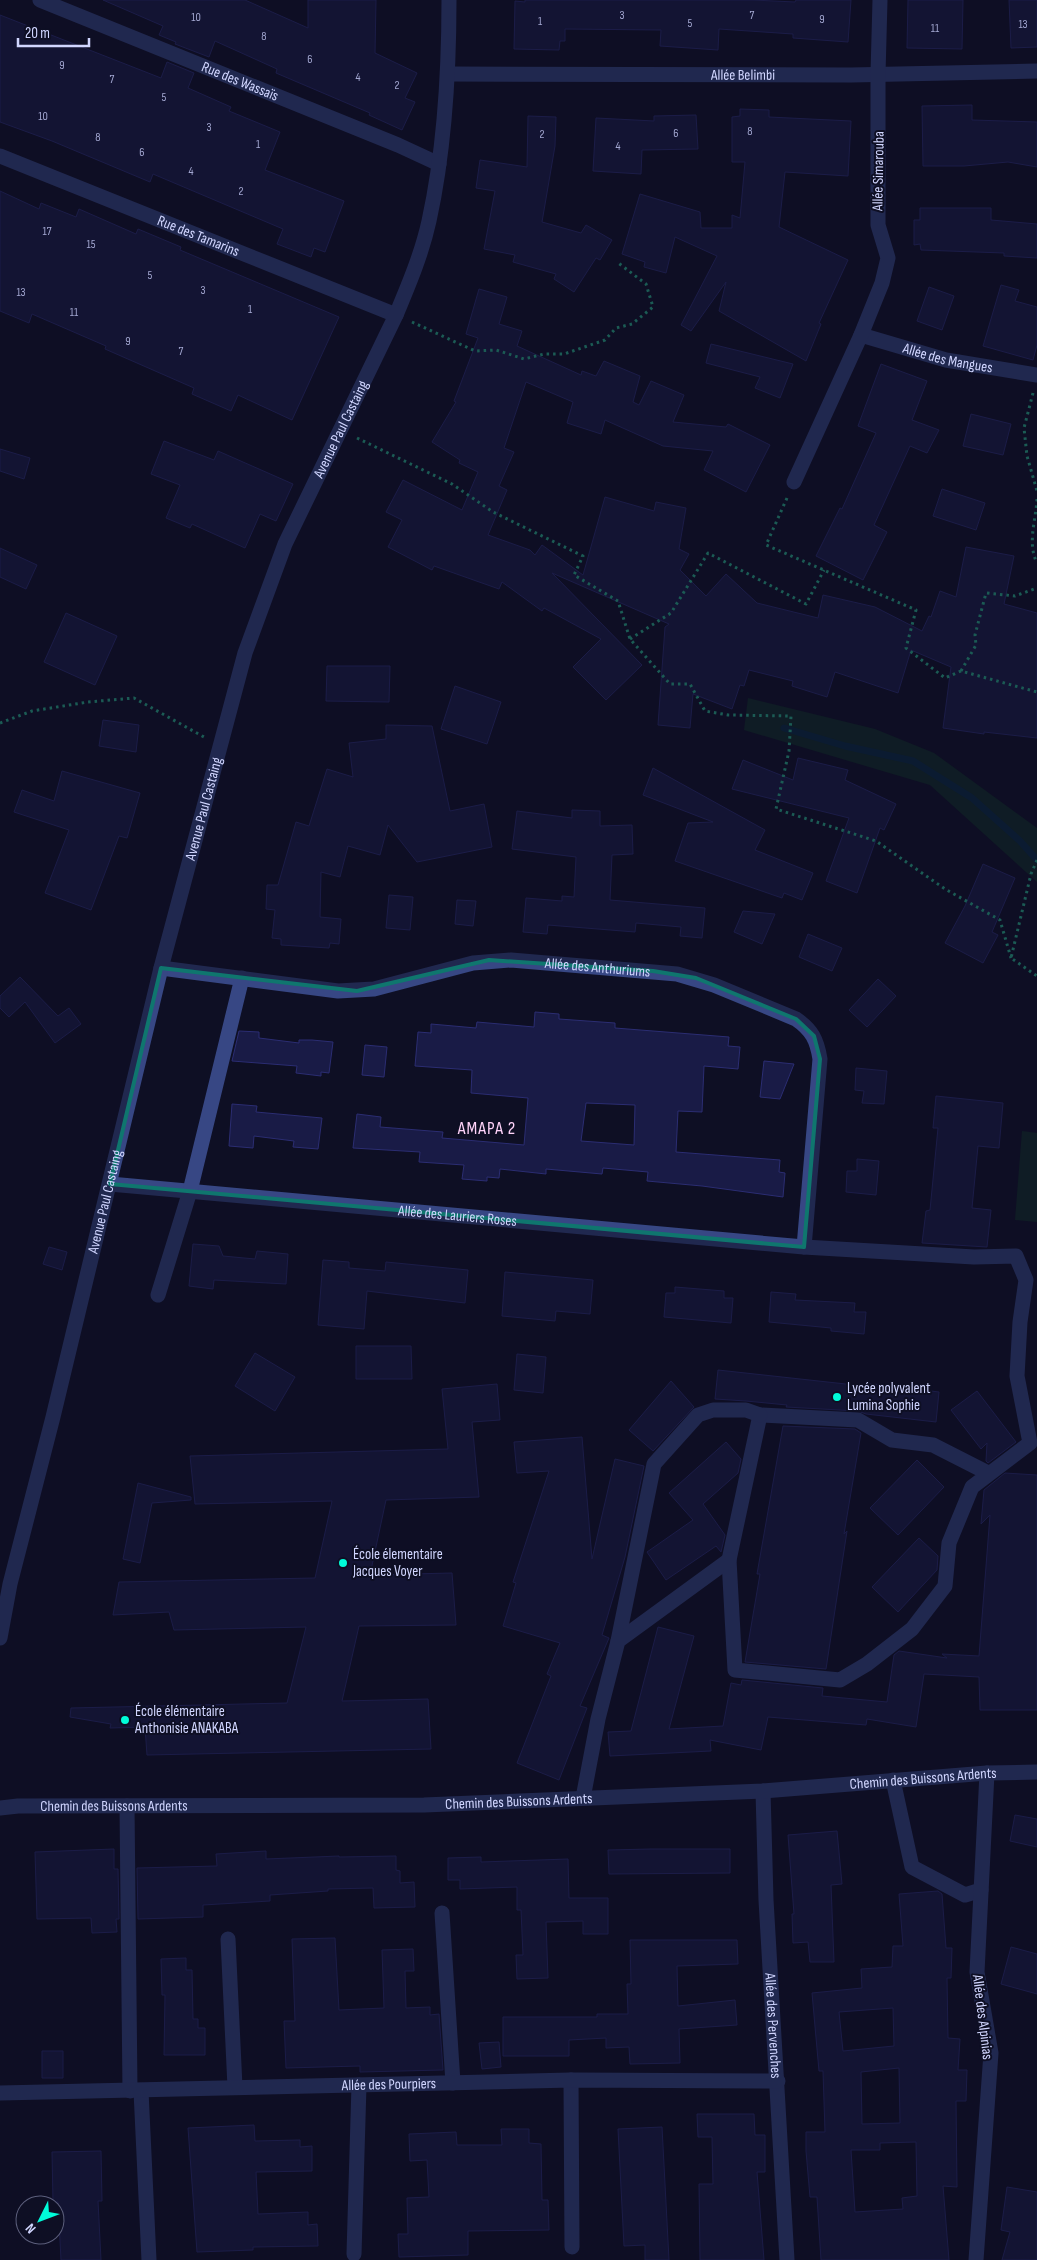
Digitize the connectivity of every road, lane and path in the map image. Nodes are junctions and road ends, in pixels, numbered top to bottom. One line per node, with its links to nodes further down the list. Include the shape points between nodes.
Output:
1 (40, 0): 8 (street, Rue des Wassaïs)
2 (449, 0): 5 (street, Avenue Paul Castaing)
3 (880, 0): 6 (street, Allée Simarouba)
4 (1037, 72): 6 (street, Allée Belimbi)
5 (449, 74): 6 (street, Allée Belimbi); 8 (street, Avenue Paul Castaing)
6 (878, 74): 11 (street, Allée Simarouba, via 878,225 888,258 882,283)
7 (0, 156): 10 (street, Rue des Tamarins)
8 (439, 164): 10 (street, Avenue Paul Castaing, via 426,231)
9 (617, 262): 10 (path, via 646,284 653,307 632,324 616,328 605,340 564,354 524,359 496,350 475,351)
10 (396, 315): 13 (street, Avenue Paul Castaing)
11 (861, 335): 12 (street, Allée des Mangues, via 946,360); 14 (street, Allée Simarouba)
12 (1037, 375): 15 (path, via 1024,428 1027,456)
13 (340, 431): 20 (path, via 452,484 493,512 583,556 574,575 618,601); 24 (street, Avenue Paul Castaing, via 285,544 268,588 245,652)
14 (794, 482): 18 (path, via 766,545)
15 (1037, 491)
16 (1037, 499): 17 (path, via 1032,554)
17 (1037, 563)
18 (824, 570): 20 (path, via 806,604 708,553 672,613); 21 (path, via 916,610 906,648 945,678)
19 (1037, 588): 21 (path, via 1016,596 986,593 975,635 976,645)
20 (630, 639): 26 (path, via 670,684 690,684 705,711 728,715 791,716 789,751 776,808 876,841 945,888 1000,920)
21 (961, 672): 22 (path)
22 (1037, 692)
23 (0, 723): 24 (path, via 32,711 134,698)
24 (220, 746): 27 (street, Avenue Paul Castaing)
25 (1037, 860): 26 (path)
26 (1011, 958): 28 (path)
27 (161, 968): 29 (street, Allée des Anthuriums); 30 (street, Avenue Paul Castaing)
28 (1037, 976)
29 (242, 978): 31 (street); 32 (street, Allée des Anthuriums, via 357,991 489,960 653,971 714,984 796,1019 814,1036 820,1059)
30 (110, 1184): 31 (street, Allée des Lauriers Roses); 37 (street, Avenue Paul Castaing, via 10,1584)
31 (190, 1191): 32 (street, Allée des Lauriers Roses); 33 (street)
32 (804, 1247): 35 (street, Allée des Lauriers Roses, via 974,1257 1016,1256 1026,1280 1017,1376 1030,1443)
33 (158, 1295)
34 (760, 1415): 35 (street, via 858,1420 892,1440 933,1445); 36 (street); 38 (street, via 746,1410 713,1410 698,1415 654,1464)
35 (988, 1473): 36 (street, via 972,1487 949,1543 945,1586 912,1629 867,1664 840,1680 735,1670)
36 (729, 1560): 38 (street)
37 (0, 1638)
38 (618, 1641): 43 (street, via 598,1719)
39 (1037, 1772): 40 (street, Chemin des Buissons Ardents)
40 (987, 1773): 41 (street, Chemin des Buissons Ardents); 46 (street, Allée des Alpinias)
41 (894, 1780): 42 (street, Chemin des Buissons Ardents); 46 (street, via 912,1867 965,1895)
42 (763, 1791): 43 (street, Chemin des Buissons Ardents); 50 (street, Allée des Pervenches, via 766,1900)
43 (583, 1798): 44 (street, Chemin des Buissons Ardents, via 424,1804)
44 (127, 1806): 45 (street, Chemin des Buissons Ardents); 54 (street)
45 (0, 1808)
46 (981, 1890): 60 (street, Allée des Alpinias, via 977,1972 991,2052)
47 (442, 1913): 51 (street)
48 (228, 1939): 53 (street)
49 (571, 2080): 50 (street, Allée des Pourpiers); 51 (street, Allée des Pourpiers); 56 (street)
50 (778, 2081): 59 (street, Allée des Pervenches)
51 (454, 2083): 52 (street, Allée des Pourpiers)
52 (359, 2085): 53 (street, Allée des Pourpiers); 57 (street)
53 (235, 2087): 54 (street, Allée des Pourpiers)
54 (135, 2091): 55 (street, Allée des Pourpiers); 58 (street)
55 (0, 2093)
56 (572, 2247)
57 (354, 2254)
58 (149, 2260)
59 (787, 2260)
60 (976, 2260)

